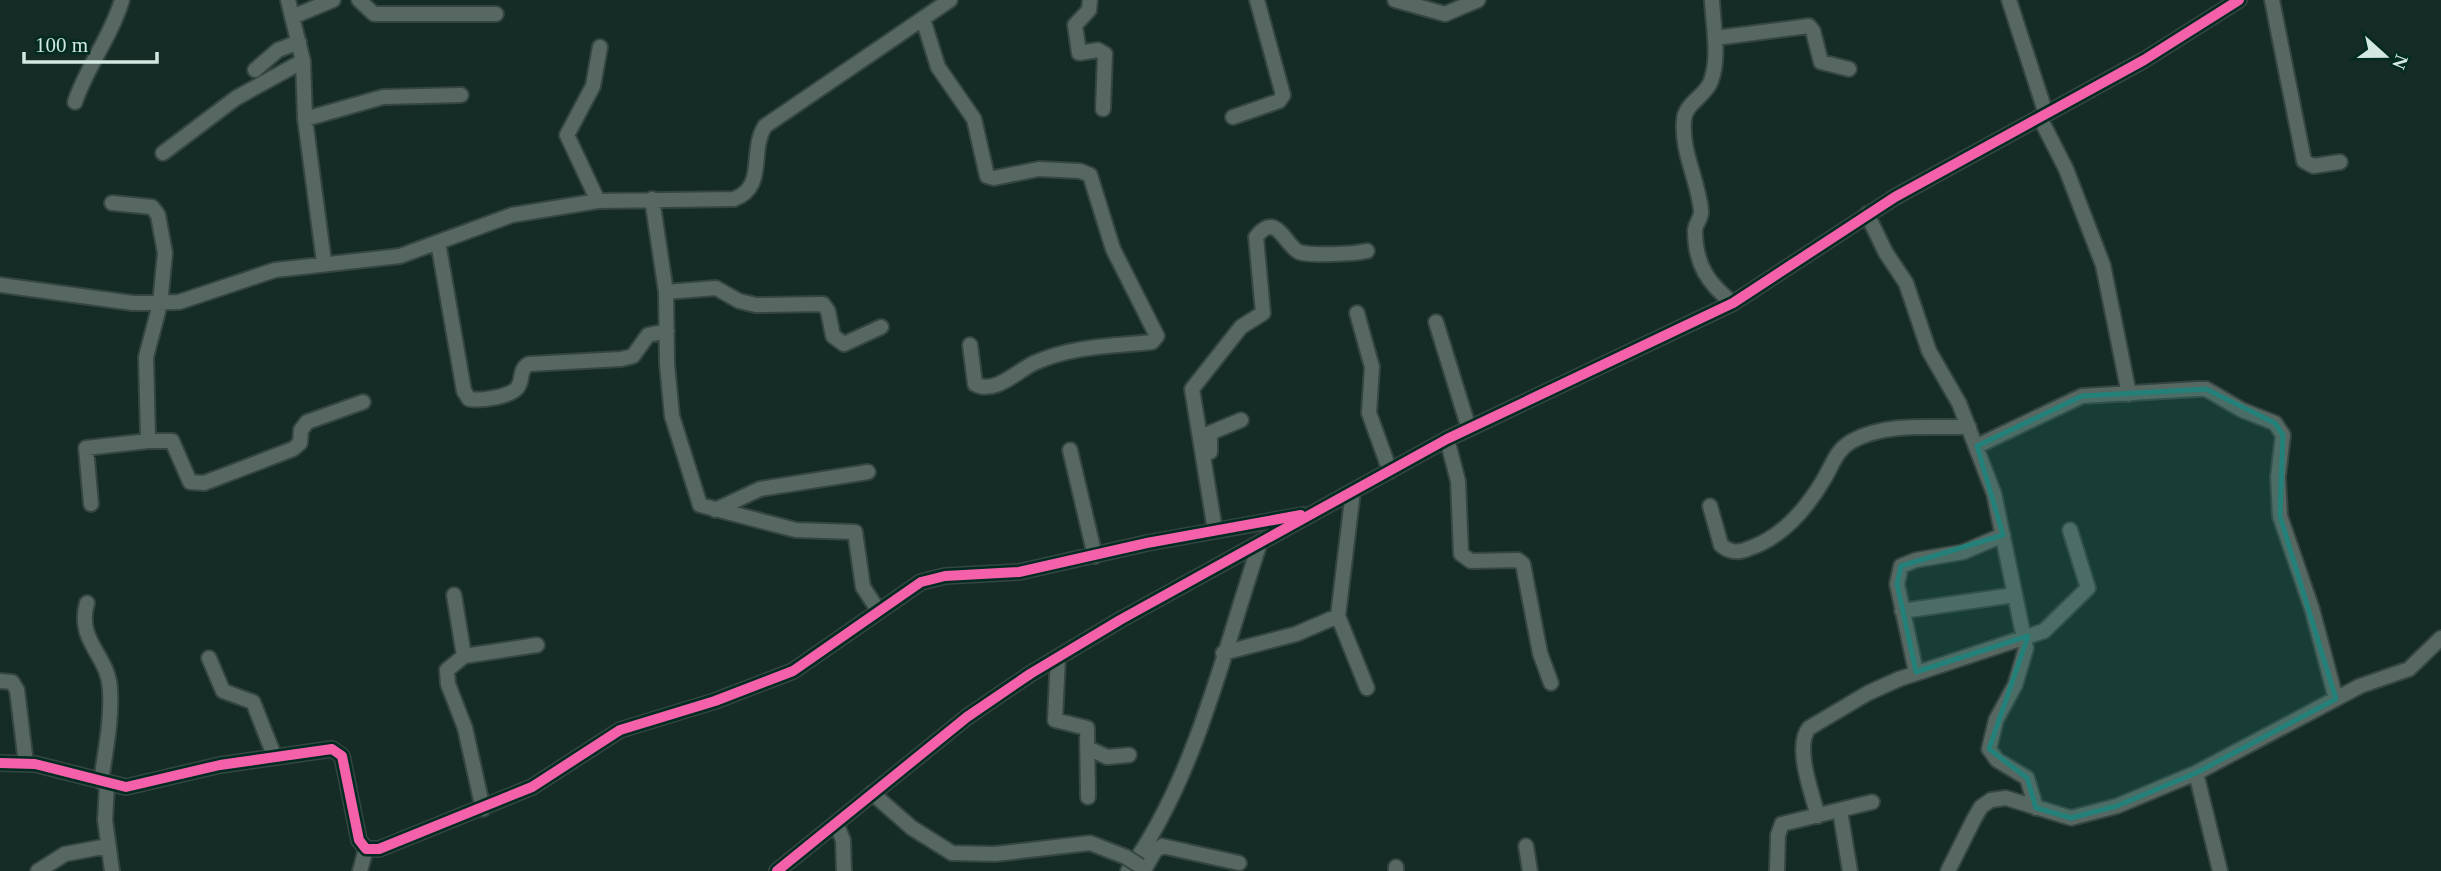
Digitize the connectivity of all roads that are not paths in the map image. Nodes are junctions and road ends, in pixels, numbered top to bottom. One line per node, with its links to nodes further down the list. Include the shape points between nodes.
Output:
1 (122, 0): 24 (street)
2 (288, 0): 15 (street)
3 (333, 0): 15 (street)
4 (359, 0): 14 (street, via 374,14)
5 (950, 0): 16 (street)
6 (1090, 0): 25 (street, via 1089,10 1075,25 1076,47 1079,52 1104,52)
7 (1257, 0): 27 (street, via 1283,94 1279,101)
8 (1395, 0): 9 (street, via 1445,14)
9 (1478, 0)
10 (1712, 0): 17 (street)
11 (2009, 0): 26 (street)
12 (2239, 0): 26 (street)
13 (2272, 0): 30 (street, via 2304,161 2313,166)
14 (496, 14)
15 (292, 17): 18 (street)
16 (923, 19): 31 (street, via 765,126 757,141 753,185 743,195 725,201); 46 (street, via 938,67 974,119 987,176 1049,169 1090,175 1114,249 1157,336 1152,342 1099,345 1051,357 986,387 975,384)
17 (1715, 38): 22 (street, via 1809,26 1821,62); 40 (street, via 1712,80 1686,112 1684,130 1701,210 1695,230 1704,272 1710,284)
18 (299, 42): 20 (street); 21 (street, via 278,50)
19 (600, 47): 32 (street, via 593,86 567,135)
20 (303, 61): 28 (street); 29 (street, via 236,98)
21 (255, 69)
22 (1849, 69)
23 (461, 95): 28 (street, via 383,97)
24 (75, 102)
25 (1103, 109)
26 (2043, 116): 34 (street); 47 (street, via 2102,265)
27 (1233, 117)
28 (305, 119): 37 (street)
29 (163, 153)
30 (2340, 162)
31 (652, 199): 32 (street); 39 (street)
32 (598, 201): 35 (street, via 512,215)
33 (112, 203): 41 (street, via 156,209 165,253)
34 (1867, 214): 40 (street); 50 (street, via 1906,283 1929,351)
35 (438, 242): 37 (street, via 400,256); 45 (street, via 469,399 512,393 529,364 621,359 633,356 648,335)
36 (1367, 251): 64 (street, via 1341,255 1300,252 1275,229 1256,237 1263,313 1241,327 1192,389)
37 (324, 262): 41 (street, via 275,270 195,299)
38 (0, 285): 41 (street)
39 (666, 292): 44 (street, via 716,288 756,305 823,304 833,336 844,344); 45 (street)
40 (1733, 303): 51 (street)
41 (160, 304): 53 (street, via 146,357)
42 (1357, 313): 56 (street, via 1372,367 1369,413)
43 (1436, 322): 51 (street)
44 (881, 327)
45 (667, 331): 61 (street, via 670,398 677,432 700,505)
46 (970, 345)
47 (2129, 394): 54 (street, via 2074,398); 87 (street, via 2206,389 2280,428 2280,516)
48 (363, 402): 53 (street, via 307,422 293,449 204,483 187,480 172,441)
49 (1241, 420): 64 (street, via 1212,430 1209,436)
50 (1969, 427): 54 (street); 60 (street, via 1879,429 1855,440 1839,452 1821,484 1783,530 1743,551 1732,552 1721,545)
51 (1469, 429): 52 (street)
52 (1447, 439): 56 (street); 85 (street, via 1458,481 1461,554 1467,560 1523,564 1540,653)
53 (148, 441): 59 (street, via 86,448)
54 (1977, 446): 66 (street)
55 (1070, 450): 69 (street)
56 (1390, 471): 58 (street)
57 (868, 472): 61 (street, via 760,489)
58 (1353, 491): 62 (street); 75 (street)
59 (91, 504)
60 (1710, 506)
61 (715, 510): 73 (street, via 796,530 855,532 863,587)
62 (1320, 511): 63 (street); 67 (street)
63 (1244, 526): 64 (street); 68 (street)
64 (1219, 530): 69 (street)
65 (2070, 530): 76 (street, via 2088,588 2049,628)
66 (2003, 535): 71 (street); 74 (street, via 1963,552 1905,563 1897,584)
67 (1260, 543): 68 (street); 79 (street)
68 (1235, 555): 81 (street)
69 (1095, 556): 73 (street, via 999,575 931,579)
70 (454, 595): 80 (street)
71 (2014, 595): 74 (street); 76 (street)
72 (87, 603): 94 (street, via 87,636 103,661 110,689)
73 (878, 610): 99 (street, via 793,671 620,730 532,787)
74 (1902, 611): 83 (street)
75 (1338, 616): 79 (street, via 1296,634); 86 (street)
76 (2026, 637): 83 (street); 98 (street, via 2022,665 1996,720 1989,748 1997,760 2027,778)
77 (2441, 638): 87 (street, via 2409,669)
78 (537, 645): 80 (street)
79 (1223, 653): 107 (street, via 1181,779)
80 (464, 656): 99 (street, via 450,665 446,676 461,716)
81 (1058, 657): 88 (street, via 1055,720 1087,728); 95 (street, via 958,724)
82 (209, 658): 89 (street, via 223,691 253,702)
83 (1916, 672): 101 (street, via 1868,693 1803,735)
84 (0, 681): 92 (street, via 12,682 17,690)
85 (1551, 684)
86 (1367, 688)
87 (2336, 699): 93 (street)
88 (1090, 750): 90 (street, via 1107,757); 96 (street)
89 (274, 755): 94 (street, via 133,786); 105 (street, via 332,749 342,756 359,840)
90 (1129, 755)
91 (0, 762): 92 (street)
92 (26, 763): 94 (street)
93 (2196, 773): 98 (street, via 2085,816 2071,818); 117 (street)
94 (104, 783): 103 (street)
95 (872, 793): 102 (street); 107 (street, via 912,828 952,853 995,854 1090,843)
96 (1088, 797)
97 (1872, 802): 100 (street)
98 (2036, 808): 116 (street, via 1999,798 1982,807)
99 (482, 809): 105 (street, via 402,842)
100 (1840, 811): 101 (street); 115 (street)
101 (1818, 816): 114 (street, via 1780,826)
102 (836, 823): 111 (street); 112 (street, via 843,840)
103 (108, 846): 108 (street, via 65,854); 109 (street)
104 (1526, 846): 113 (street)
105 (366, 849): 110 (street)
106 (1239, 863): 107 (street, via 1162,846)
107 (1137, 867)
108 (38, 871)
109 (112, 871)
110 (360, 871)
111 (777, 871)
112 (844, 871)
113 (1530, 871)
114 (1777, 871)
115 (1850, 871)
116 (1948, 871)
117 (2220, 871)

